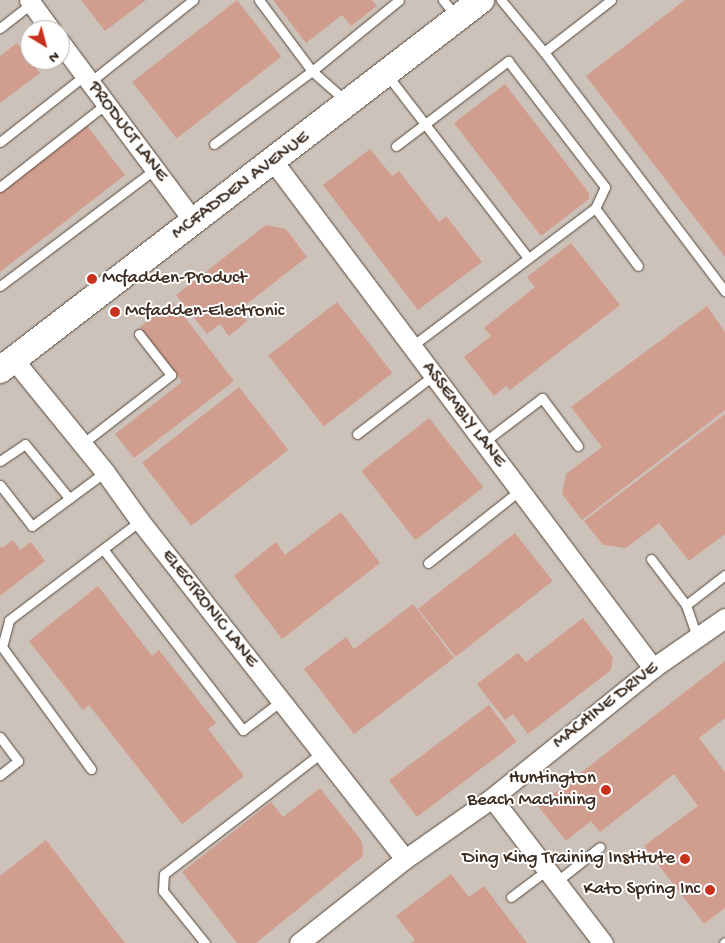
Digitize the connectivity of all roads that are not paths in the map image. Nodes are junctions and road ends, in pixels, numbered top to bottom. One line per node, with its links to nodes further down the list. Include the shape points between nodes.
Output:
1 (193, 0): 15 (lane)
2 (259, 0): 13 (lane)
3 (399, 0): 13 (lane)
4 (481, 0): 8 (street, MCFADDEN AVENUE)
5 (501, 0): 11 (lane)
6 (611, 0): 11 (lane)
7 (32, 1): 9 (street); 10 (lane)
8 (450, 9): 14 (street, MCFADDEN AVENUE)
9 (44, 20)
10 (0, 28)
11 (544, 52): 30 (lane)
12 (70, 55): 15 (street, PRODUCT LANE)
13 (312, 72): 16 (lane); 20 (lane)
14 (386, 74): 16 (street, MCFADDEN AVENUE); 18 (lane)
15 (87, 78): 17 (street, PRODUCT LANE); 19 (lane)
16 (348, 103): 22 (street, MCFADDEN AVENUE)
17 (106, 104): 23 (street, PRODUCT LANE); 24 (lane)
18 (425, 124): 21 (lane); 25 (lane, via 508,61 605,187); 27 (lane)
19 (0, 142)
20 (214, 144)
21 (396, 146)
22 (273, 162): 26 (street, MCFADDEN AVENUE); 32 (street, ASSEMBLY LANE)
23 (155, 170): 26 (street, PRODUCT LANE); 29 (lane)
24 (0, 187)
25 (595, 208): 27 (lane); 28 (lane)
26 (194, 222): 33 (street, MCFADDEN AVENUE)
27 (528, 258): 32 (lane)
28 (638, 266)
29 (0, 286)
30 (725, 291)
31 (139, 334): 37 (lane, via 171,375)
32 (412, 346): 34 (street, ASSEMBLY LANE)
33 (7, 365): 37 (street, ELECTRONIC LANE)
34 (434, 376): 35 (lane); 36 (street, ASSEMBLY LANE)
35 (356, 434)
36 (484, 442): 38 (lane, via 542,398); 42 (street, ASSEMBLY LANE)
37 (82, 444): 40 (street, ELECTRONIC LANE)
38 (578, 446)
39 (0, 461): 43 (lane, via 25,444)
40 (105, 472): 43 (lane); 44 (street, ELECTRONIC LANE)
41 (0, 485): 43 (lane, via 32,526)
42 (520, 490): 47 (lane); 52 (street, ASSEMBLY LANE)
43 (69, 498)
44 (140, 521): 45 (lane); 53 (street, ELECTRONIC LANE)
45 (103, 549): 53 (lane, via 243,730); 56 (lane, via 8,620 2,647)
46 (652, 559): 49 (lane)
47 (428, 563)
48 (725, 575): 49 (lane)
49 (686, 605): 51 (lane)
50 (725, 618): 51 (street, MACHINE DRIVE)
51 (697, 637): 52 (street, MACHINE DRIVE)
52 (653, 668): 58 (street, MACHINE DRIVE)
53 (281, 701): 55 (street, ELECTRONIC LANE)
54 (0, 737): 57 (lane, via 18,761)
55 (321, 753): 60 (street, ELECTRONIC LANE); 63 (lane, via 164,874 163,891)
56 (91, 769)
57 (0, 775)
58 (492, 798): 60 (street, MACHINE DRIVE); 61 (street)
59 (600, 847): 61 (lane)
60 (405, 859): 64 (street, MACHINE DRIVE)
61 (552, 876): 62 (lane); 65 (street)
62 (511, 897)
63 (205, 943)
64 (299, 943)
65 (603, 943)

